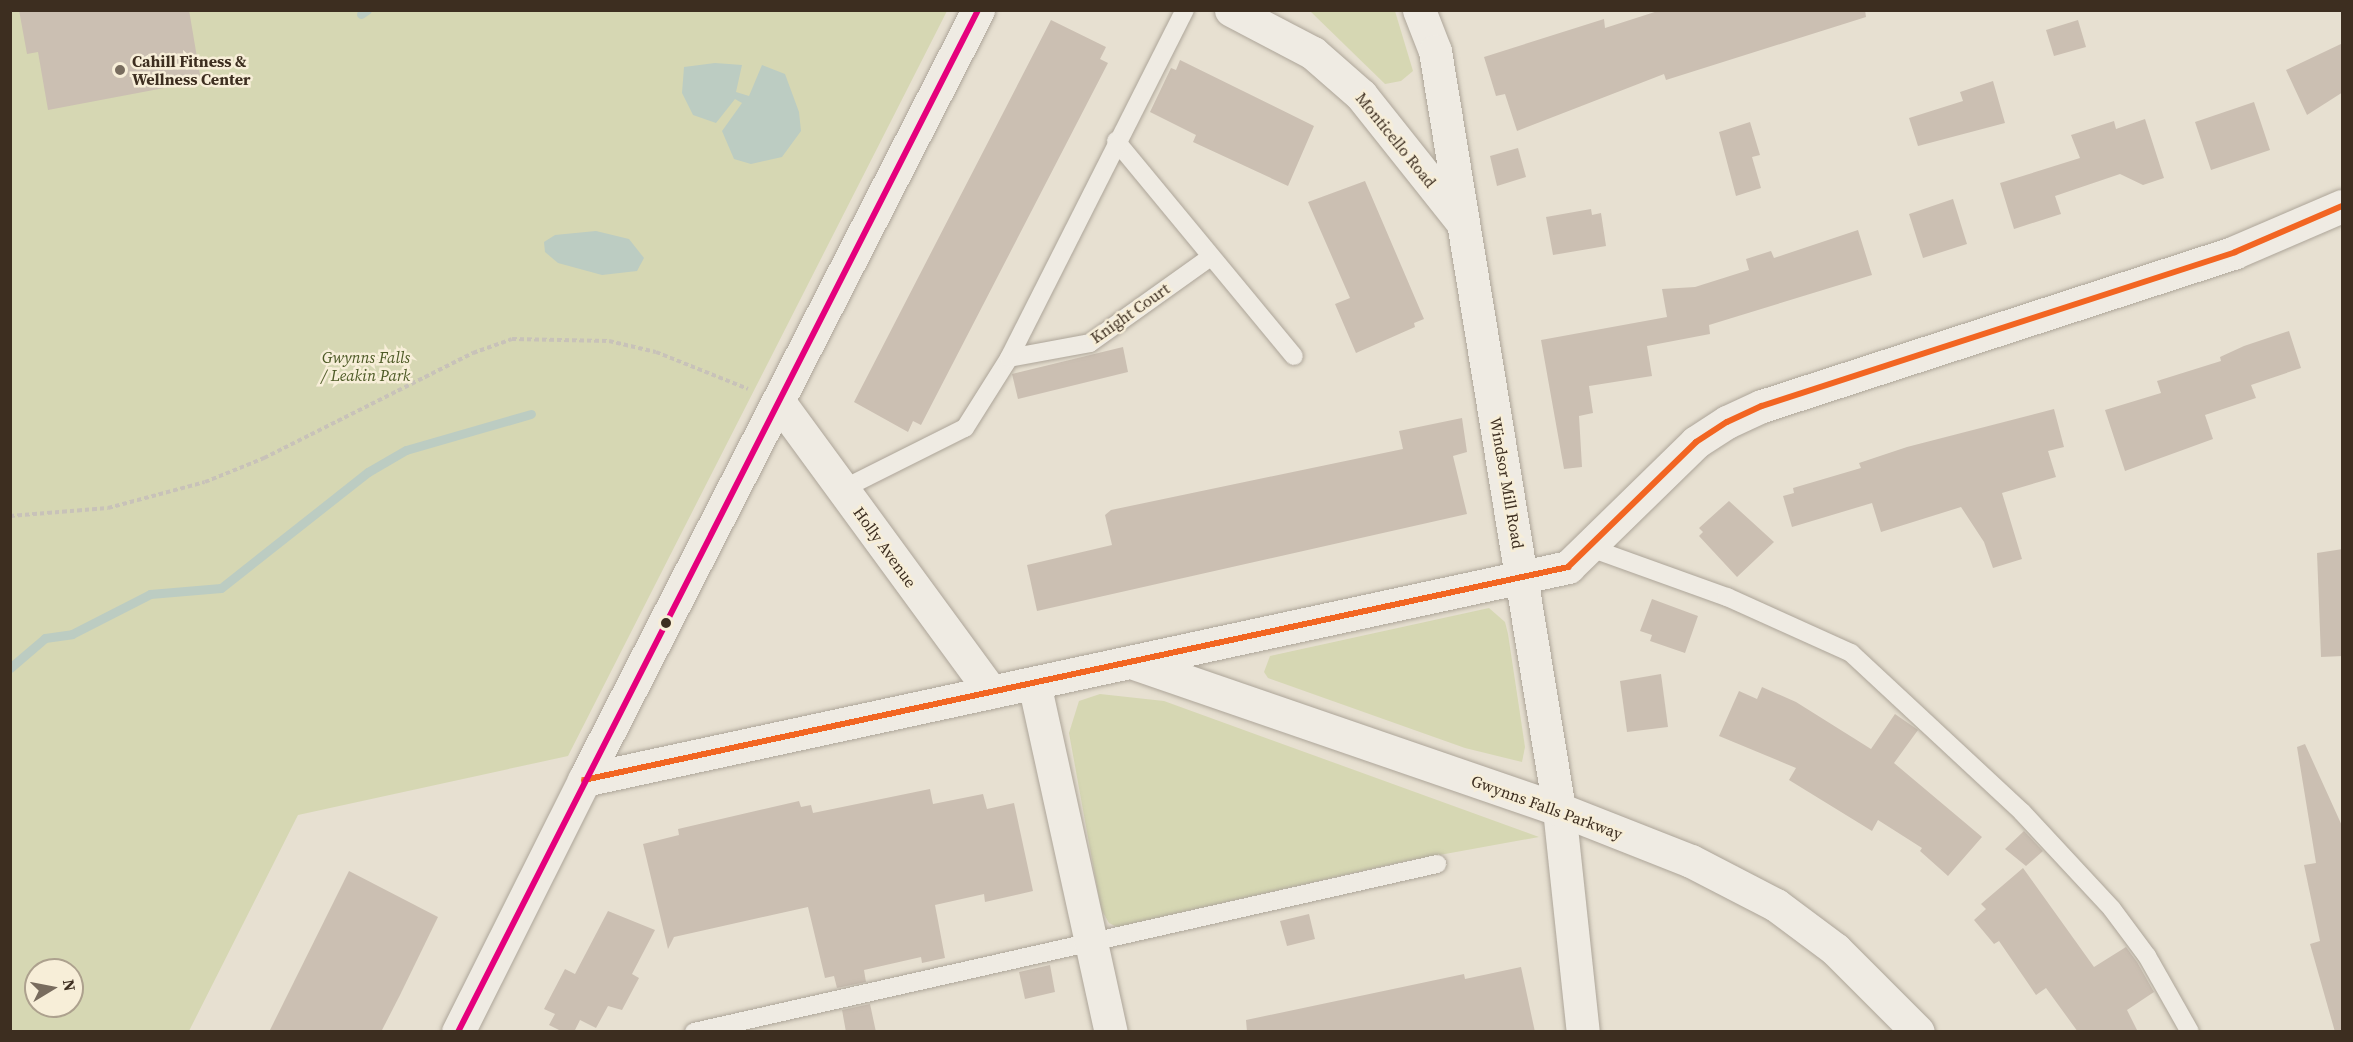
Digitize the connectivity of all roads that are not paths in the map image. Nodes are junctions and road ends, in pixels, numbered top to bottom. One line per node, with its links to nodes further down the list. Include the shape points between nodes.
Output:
1 (978, 10): 11 (street)
2 (1185, 10): 5 (lane)
3 (1231, 10): 7 (street, Monticello Road, via 1313,53 1361,95)
4 (1419, 10): 7 (street, Windsor Mill Road, via 1435,51)
5 (1116, 141): 8 (lane); 10 (lane)
6 (2343, 206): 13 (street, via 2235,252 1745,414 1696,442)
7 (1462, 222): 14 (street, Windsor Mill Road)
8 (1209, 258): 9 (lane); 10 (lane, Knight Court, via 1090,343)
9 (1294, 356)
10 (1009, 358): 12 (lane, via 965,428)
11 (779, 402): 12 (street, Holly Avenue); 18 (street)
12 (843, 489): 17 (street, Holly Avenue)
13 (1588, 547): 14 (street, via 1568,567); 27 (lane, via 1727,597 1851,653 2022,812 2112,909 2147,956)
14 (1523, 578): 15 (street); 19 (street, Windsor Mill Road)
15 (1131, 662): 16 (street); 19 (street, Gwynns Falls Parkway)
16 (1035, 683): 17 (street); 21 (street)
17 (991, 692): 18 (street)
18 (584, 780): 22 (street)
19 (1559, 809): 25 (street, Windsor Mill Road); 26 (street, Gwynns Falls Parkway, via 1691,861 1776,905 1835,949)
20 (1437, 864): 21 (lane)
21 (1091, 942): 23 (lane); 24 (street)
22 (458, 1032)
23 (694, 1032)
24 (1111, 1032)
25 (1583, 1032)
26 (1918, 1032)
27 (2190, 1032)

